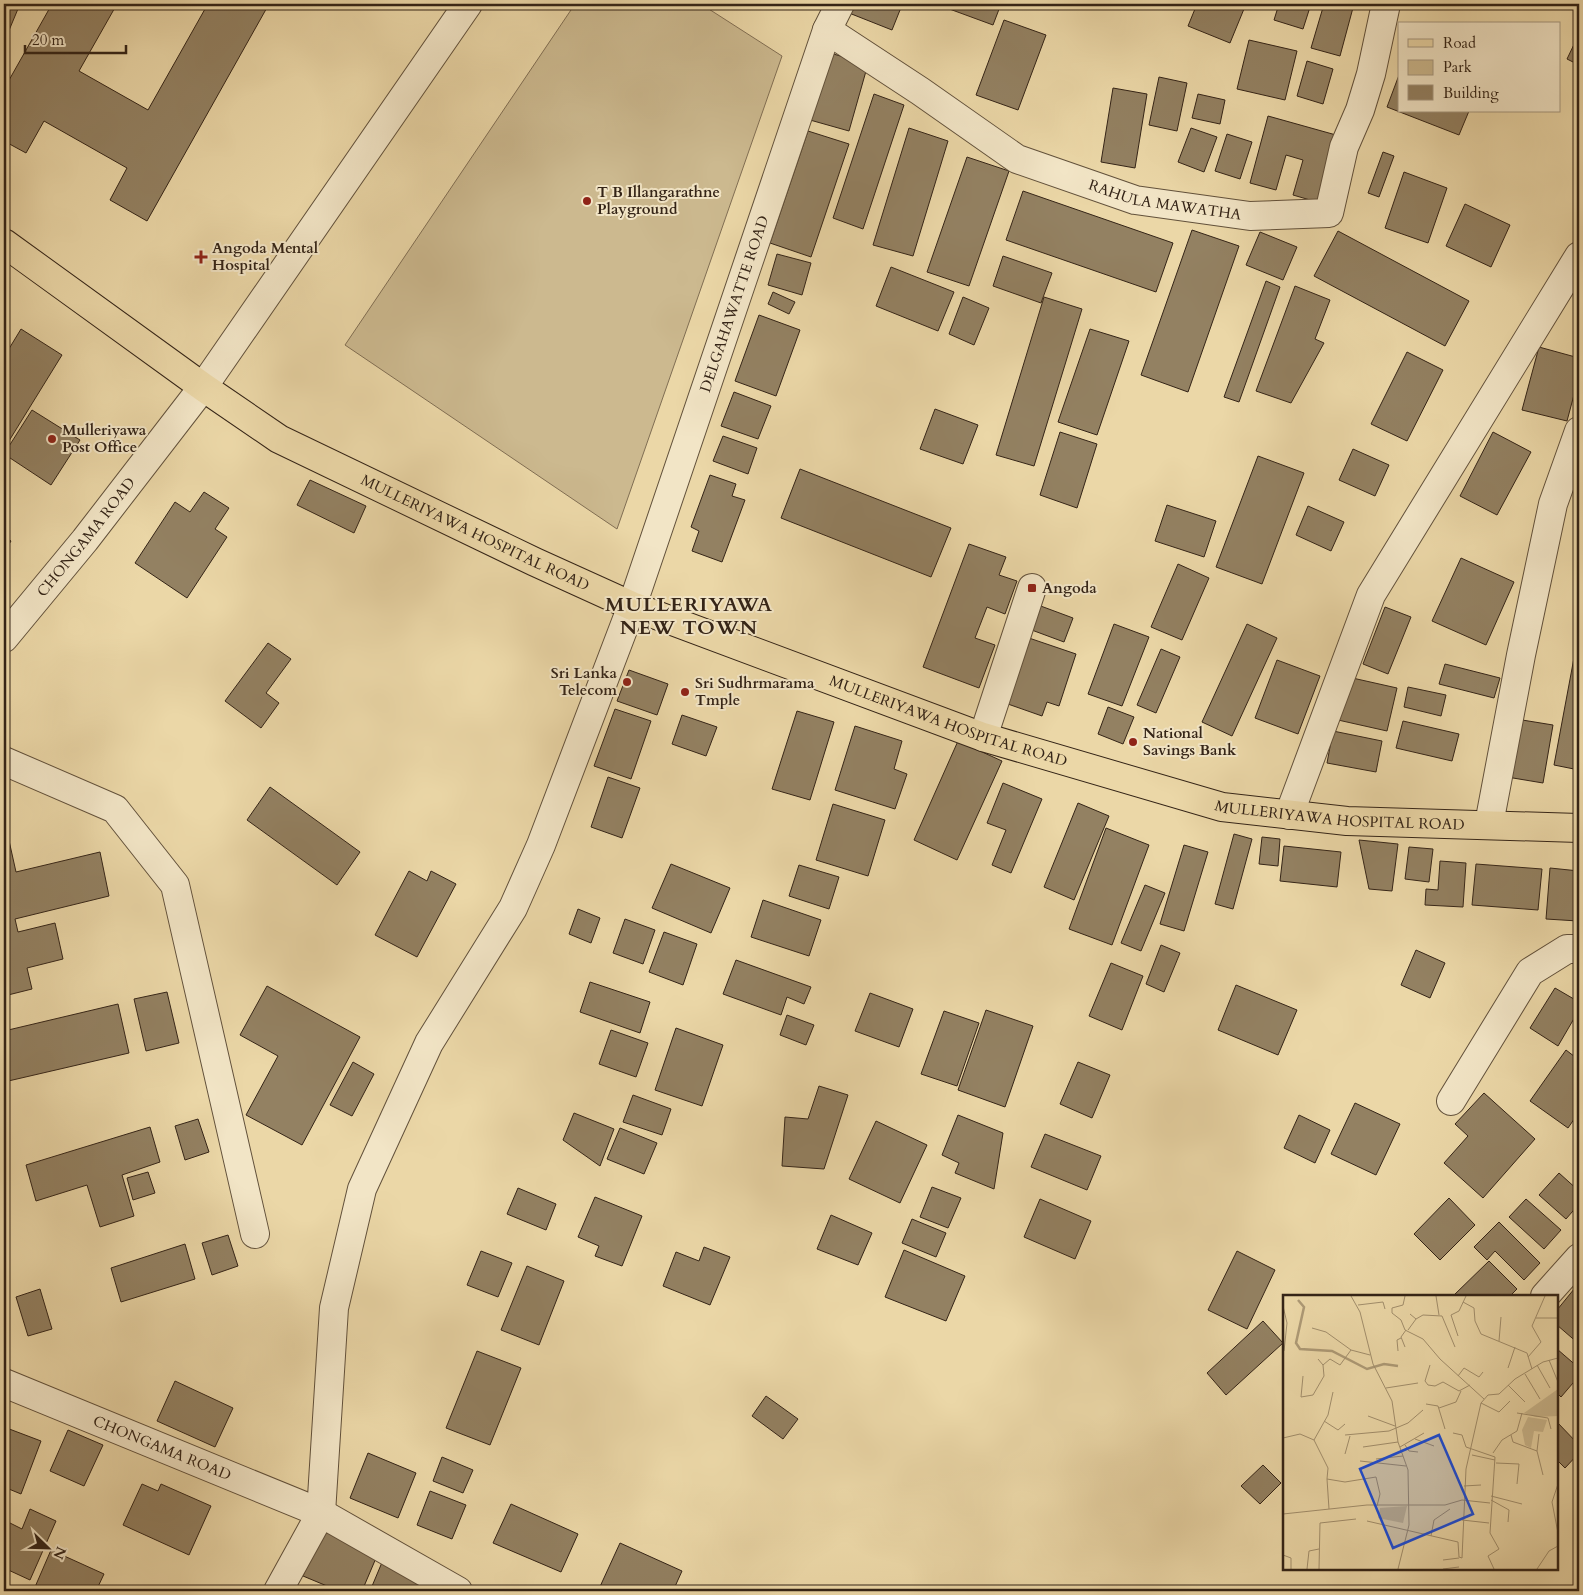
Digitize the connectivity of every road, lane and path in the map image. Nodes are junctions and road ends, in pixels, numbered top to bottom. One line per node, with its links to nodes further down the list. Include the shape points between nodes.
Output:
1 (468, 4): 7 (street, CHONGAMA ROAD)
2 (840, 4): 4 (street, DELGAHAWATTE ROAD)
3 (1386, 4): 4 (street, RAHULA MAWATHA, via 1371,74 1344,147 1329,213 1250,216 1135,200 1017,159 920,90)
4 (827, 30): 10 (street, DELGAHAWATTE ROAD)
5 (4, 243): 7 (main road, MULLERIYAWA HOSPITAL ROAD)
6 (1579, 256): 14 (street, via 1370,595)
7 (203, 387): 10 (main road, MULLERIYAWA HOSPITAL ROAD, via 279,439); 11 (street, CHONGAMA ROAD, via 85,540)
8 (1579, 431): 15 (street, via 1553,504)
9 (1032, 588): 12 (street)
10 (632, 606): 12 (main road, MULLERIYAWA HOSPITAL ROAD); 23 (street, DELGAHAWATTE ROAD, via 514,908 429,1043 362,1189 334,1308)
11 (4, 638)
12 (983, 737): 14 (main road, MULLERIYAWA HOSPITAL ROAD, via 1222,807)
13 (4, 762): 19 (street, via 115,809 175,885)
14 (1289, 815): 15 (main road, MULLERIYAWA HOSPITAL ROAD, via 1347,821)
15 (1489, 824): 16 (main road, MULLERIYAWA HOSPITAL ROAD)
16 (1579, 828)
17 (1579, 949): 18 (street, via 1568,949 1530,972)
18 (1451, 1101)
19 (255, 1234)
20 (1579, 1258): 21 (street)
21 (1546, 1295)
22 (4, 1383): 23 (street, CHONGAMA ROAD)
23 (321, 1513): 24 (street); 25 (street, CHONGAMA ROAD)
24 (278, 1591)
25 (458, 1591)

